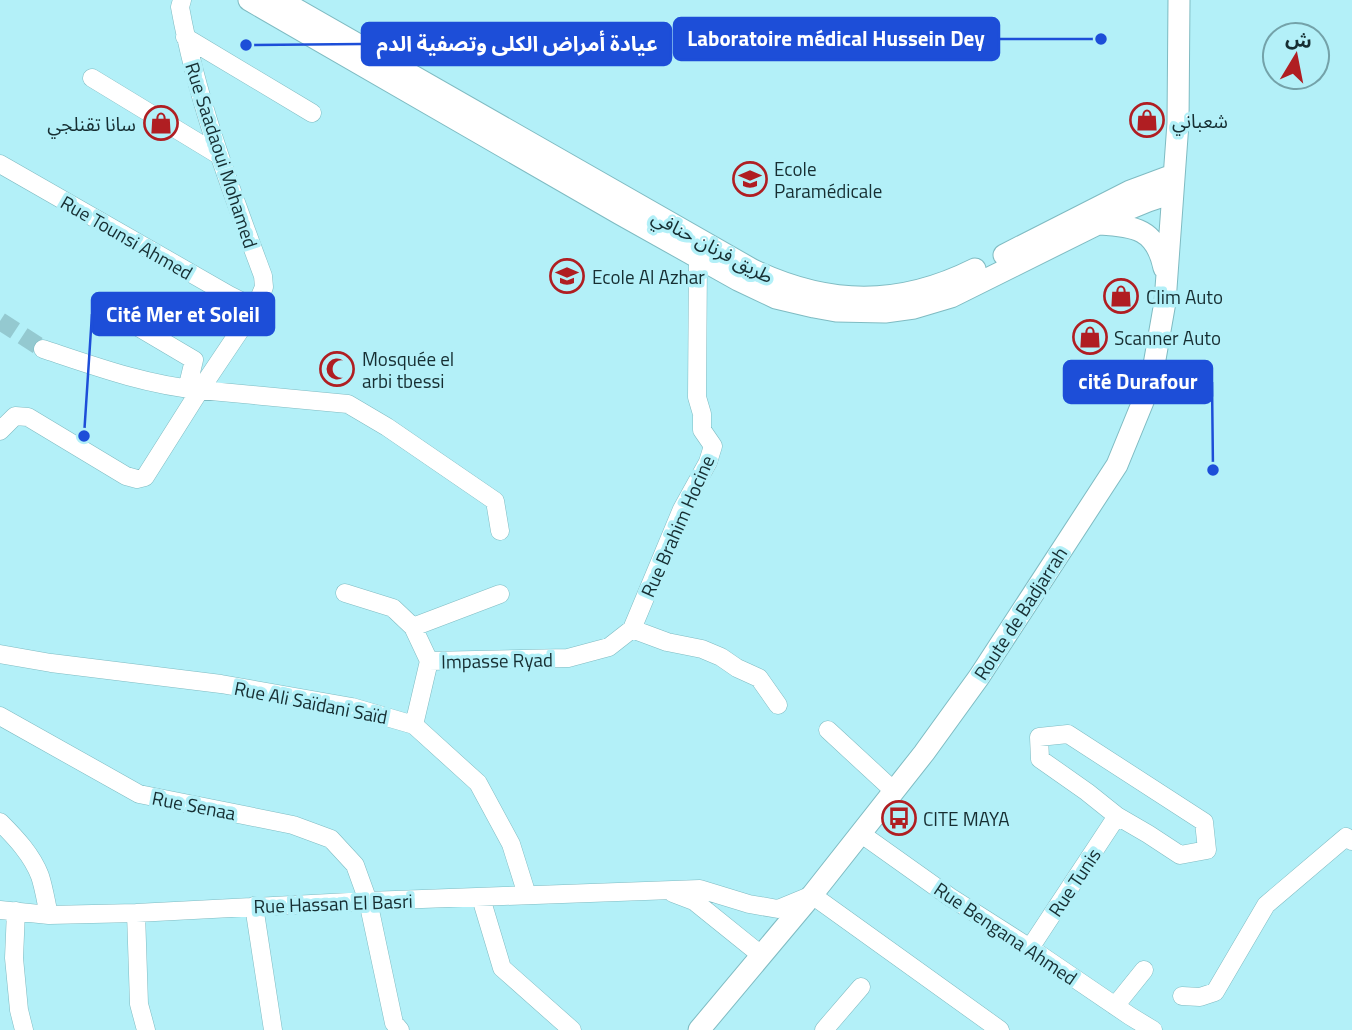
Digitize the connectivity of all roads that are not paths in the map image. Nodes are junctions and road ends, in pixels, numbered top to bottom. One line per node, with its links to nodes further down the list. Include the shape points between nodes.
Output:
1 (182, 0): 5 (street, Rue Saadaoui Mohamed)
2 (248, 0): 14 (main road, طريق فرنان حنافي)
3 (280, 0): 12 (main road, طريق فرنان حنافي, via 753,270 801,289 853,298 919,292 954,280)
4 (1179, 0): 8 (main road, Route de Badjarrah)
5 (185, 37): 7 (street); 9 (street, Rue Saadaoui Mohamed)
6 (92, 78): 9 (street)
7 (312, 113)
8 (1175, 148): 11 (main road, Route de Badjarrah); 12 (main road)
9 (217, 153): 17 (street, Rue Saadaoui Mohamed, via 263,276 264,287)
10 (0, 164): 17 (street, Rue Tounsi Ahmed)
11 (1173, 184): 12 (main road, طريق فرنان حنافي); 13 (main road, طريق فرنان حنافي); 15 (main road, Route de Badjarrah)
12 (1130, 191)
13 (1098, 224): 14 (main road, طريق فرنان حنافي, via 951,297 885,312 836,311 776,298); 15 (main road, via 1128,226 1150,237 1161,255)
14 (698, 257): 25 (street, Rue Brahim Hocine, via 697,397 702,430 713,446)
15 (1167, 285): 32 (main road, Route de Badjarrah, via 1151,382 1117,465 979,677)
16 (101, 305): 19 (street, via 194,360)
17 (255, 308): 19 (street)
18 (43, 349): 19 (street, via 111,372)
19 (194, 390): 20 (street, via 145,477 137,479 28,418 15,416); 21 (street, via 348,404 495,501)
20 (0, 431)
21 (500, 531)
22 (345, 593): 24 (street, Impasse Ryad, via 393,608)
23 (500, 594): 24 (street)
24 (413, 627): 27 (street, Impasse Ryad)
25 (632, 629): 27 (street, Impasse Ryad, via 609,647 568,658); 28 (street, via 721,657 759,678)
26 (0, 654): 30 (street, Rue Ali Saïdani Saïd, via 352,706)
27 (429, 661): 30 (street)
28 (778, 705)
29 (0, 716): 41 (street, Rue Senaa, via 139,794 293,825 331,839 355,865)
30 (414, 725): 38 (street, Rue Ali Saïdani Saïd, via 478,783 511,844)
31 (828, 730): 32 (street)
32 (894, 791): 35 (main road, Route de Badjarrah)
33 (1117, 816): 33 (street, via 1180,855 1207,850 1205,822 1068,734 1039,737 1040,759); 46 (street, Rue Tunis)
34 (0, 822): 45 (street, via 15,836 40,876)
35 (860, 833): 39 (main road, Route de Badjarrah); 46 (street, Rue Bengana Ahmed)
36 (1352, 841): 50 (street, via 1346,837 1266,905 1214,992)
37 (667, 891): 38 (street, Rue Hassan El Basri); 39 (street, Rue Hassan El Basri, via 699,889 778,909); 47 (street, Rue Hassan El Basri, via 694,901)
38 (527, 895): 40 (street, Rue Hassan El Basri)
39 (812, 895): 47 (main road, Route de Badjarrah); 59 (street)
40 (481, 898): 41 (street, Rue Hassan El Basri); 56 (street, via 502,968)
41 (369, 901): 42 (street, Rue Hassan El Basri); 55 (street, Rue Senaa, via 394,1024)
42 (254, 906): 44 (street, Rue Hassan El Basri); 54 (street)
43 (8, 911): 45 (street, Rue Hassan El Basri); 52 (street)
44 (136, 913): 45 (street, Rue Hassan El Basri); 53 (street, via 139,1004)
45 (49, 915)
46 (1030, 948): 51 (street, Rue Bengana Ahmed)
47 (761, 955): 57 (main road, Route de Badjarrah)
48 (1144, 970): 51 (street)
49 (861, 987): 58 (street)
50 (1182, 996)
51 (1115, 1006): 60 (street, Rue Bengana Ahmed)
52 (24, 1030)
53 (146, 1030)
54 (273, 1030)
55 (400, 1030)
56 (572, 1030)
57 (699, 1030)
58 (824, 1030)
59 (1000, 1030)
60 (1153, 1030)

